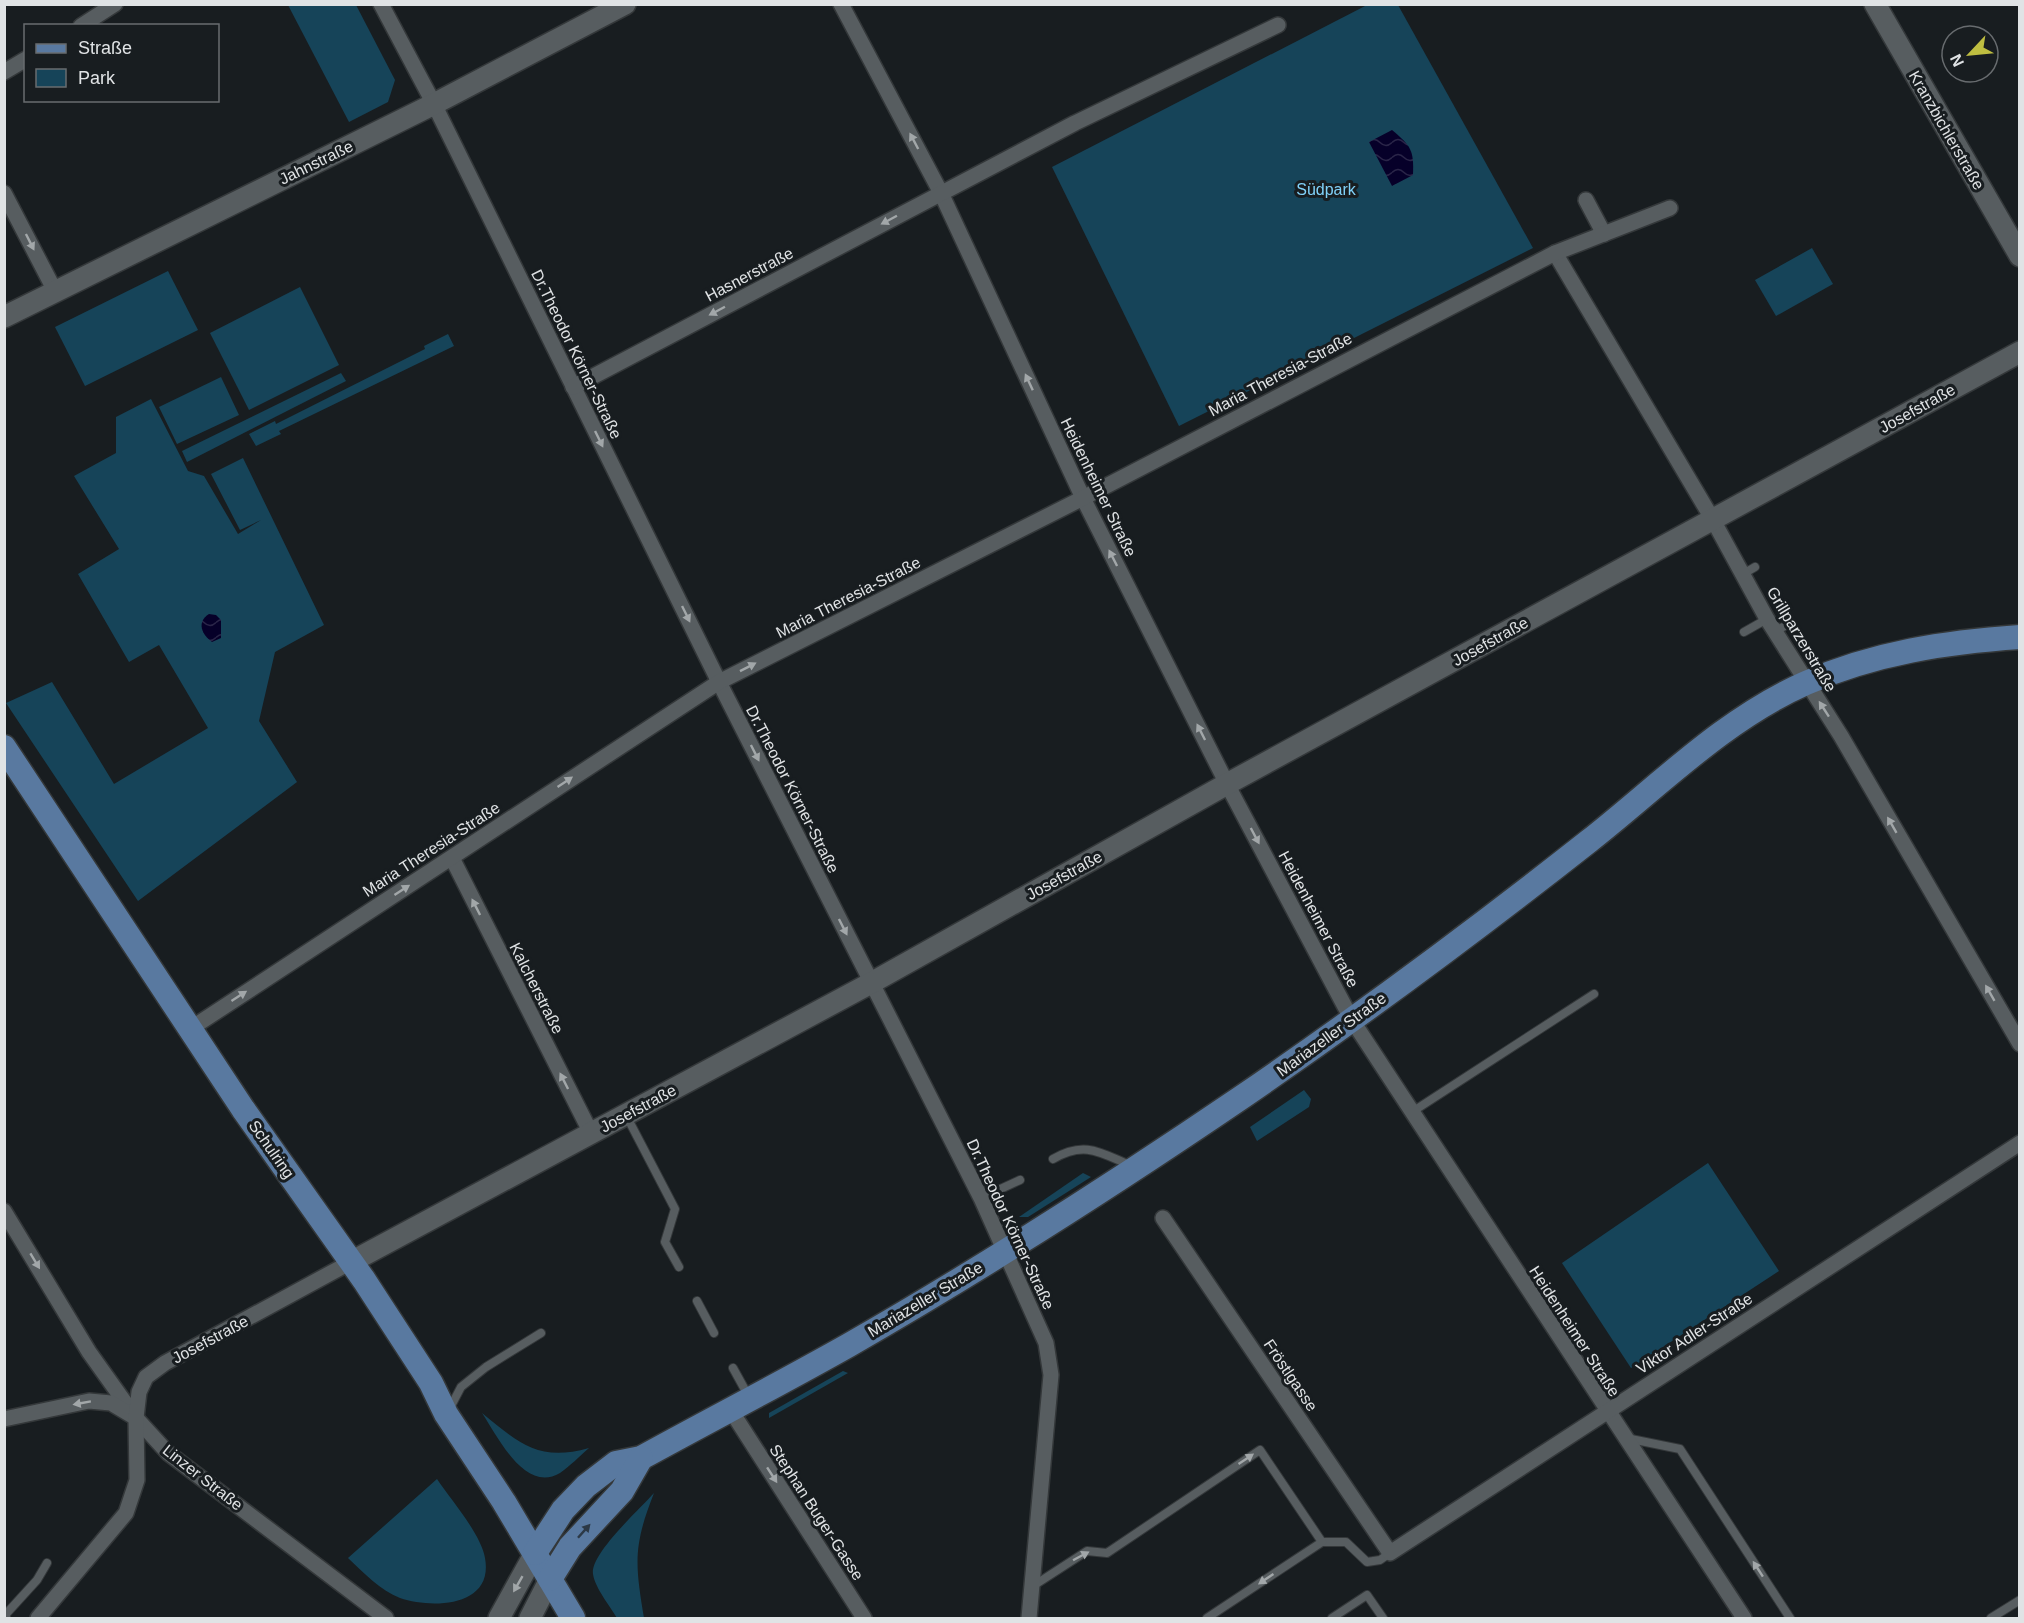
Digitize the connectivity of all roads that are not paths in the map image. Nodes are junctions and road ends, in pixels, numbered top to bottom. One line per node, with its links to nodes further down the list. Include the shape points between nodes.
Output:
1 (115, 4): 6 (street)
2 (381, 4): 10 (street, Dr.Theodor Körner-Straße)
3 (625, 4): 10 (street, Jahnstraße)
4 (841, 4): 12 (street, Heidenheimer Straße, one-way to 4)
5 (1875, 4): 17 (street, Kranzbichlerstraße)
6 (84, 24)
7 (1278, 25): 12 (street)
8 (24, 60): 9 (street)
9 (4, 72)
10 (434, 104): 18 (street, Jahnstraße); 21 (street, Dr.Theodor Körner-Straße)
11 (4, 193): 18 (street, one-way to 18)
12 (941, 193): 21 (street, Hasnerstraße, one-way to 21); 22 (street, Heidenheimer Straße, one-way to 12)
13 (1586, 200): 15 (street)
14 (1670, 208): 15 (street, Maria Theresia-Straße)
15 (1604, 234): 16 (street, Maria Theresia-Straße)
16 (1555, 253): 22 (street, Maria Theresia-Straße); 23 (street, Grillparzerstraße)
17 (2019, 256)
18 (55, 291): 19 (street, Jahnstraße)
19 (4, 317)
20 (2019, 352): 23 (street, Josefstraße)
21 (573, 387): 27 (street, Dr.Theodor Körner-Straße, one-way to 27)
22 (1083, 498): 27 (street, Maria Theresia-Straße, one-way to 22); 30 (street, Heidenheimer Straße, one-way to 22)
23 (1713, 520): 24 (street, Grillparzerstraße, via 1749,571); 30 (street, Josefstraße)
24 (1776, 625): 25 (lane); 28 (street, Grillparzerstraße)
25 (1744, 632)
26 (2019, 637): 28 (main road, Mariazeller Straße, via 1901,652 1857,663)
27 (719, 682): 31 (street, Maria Theresia-Straße, one-way to 27); 32 (street, Dr.Theodor Körner-Straße, one-way to 32)
28 (1806, 683): 34 (main road, Mariazeller Straße, via 1735,722 1589,841); 36 (street, Grillparzerstraße, one-way to 28, via 1841,736)
29 (4, 747): 35 (main road, Schulring)
30 (1227, 784): 32 (street, Josefstraße); 34 (street, Heidenheimer Straße, one-way to 34)
31 (452, 858): 35 (street, Maria Theresia-Straße, one-way to 31); 39 (street, Kalcherstraße, one-way to 31)
32 (871, 983): 38 (street, Josefstraße); 44 (street, Dr.Theodor Körner-Straße)
33 (1594, 994): 37 (lane)
34 (1352, 1020): 37 (street, Heidenheimer Straße); 42 (main road, Mariazeller Straße)
35 (190, 1029): 48 (main road, Schulring)
36 (2019, 1044)
37 (1412, 1112): 55 (street, Heidenheimer Straße)
38 (626, 1114): 39 (street, Josefstraße); 49 (lane, via 675,1209 665,1242)
39 (591, 1133): 48 (street, Josefstraße)
40 (2019, 1143): 55 (street, Viktor Adler-Straße)
41 (1053, 1159): 42 (lane, via 1075,1149 1091,1149)
42 (1137, 1167): 47 (main road, Mariazeller Straße)
43 (1020, 1180): 44 (lane)
44 (981, 1198): 47 (street, Dr.Theodor Körner-Straße)
45 (4, 1211): 57 (street, one-way to 57, via 89,1352)
46 (1163, 1218): 63 (street, Fröstlgasse)
47 (1005, 1250): 54 (main road, Mariazeller Straße); 66 (street, Dr.Theodor Körner-Straße, via 1050,1360)
48 (351, 1262): 56 (main road, Schulring, via 431,1383); 57 (street, Josefstraße, via 152,1372 139,1392)
49 (679, 1267)
50 (697, 1301): 51 (lane)
51 (714, 1332)
52 (541, 1333): 56 (lane, via 461,1387)
53 (733, 1368): 54 (lane)
54 (740, 1411): 60 (main road, Mariazeller Straße); 74 (street, Stephan Buger-Gasse, one-way to 74)
55 (1606, 1412): 59 (street, Heidenheimer Straße); 63 (street, Viktor Adler-Straße)
56 (446, 1414): 62 (main road, Schulring)
57 (136, 1418): 58 (street, Linzer Straße, one-way to 58, via 111,1403 89,1401); 70 (street, Josefstraße, via 137,1480 126,1513); 71 (street, Linzer Straße, via 168,1453)
58 (4, 1419)
59 (1623, 1438): 79 (street, Heidenheimer Straße); 80 (lane, one-way to 59, via 1680,1449)
60 (641, 1458): 62 (main road, Mariazeller Straße, via 616,1463 586,1486 563,1510); 65 (main road, one-way to 60, via 570,1547 622,1491)
61 (1322, 1542): 63 (lane, via 1346,1542 1367,1562 1380,1560); 66 (lane, one-way to 61, via 1087,1551 1107,1553 1260,1450); 76 (lane, one-way to 76)
62 (535, 1553): 65 (main road, Schulring); 68 (street, one-way to 68)
63 (1389, 1553)
64 (48, 1563): 69 (lane)
65 (550, 1579): 72 (street); 73 (main road)
66 (1031, 1587): 75 (street, Dr.Theodor Körner-Straße)
67 (2019, 1600): 81 (lane)
68 (496, 1617)
69 (6, 1618)
70 (38, 1618)
71 (387, 1618)
72 (530, 1618)
73 (573, 1618)
74 (864, 1618)
75 (1029, 1618)
76 (1207, 1618)
77 (1332, 1618): 78 (lane, via 1367,1595)
78 (1383, 1618)
79 (1744, 1618)
80 (1790, 1618)
81 (1991, 1618)

